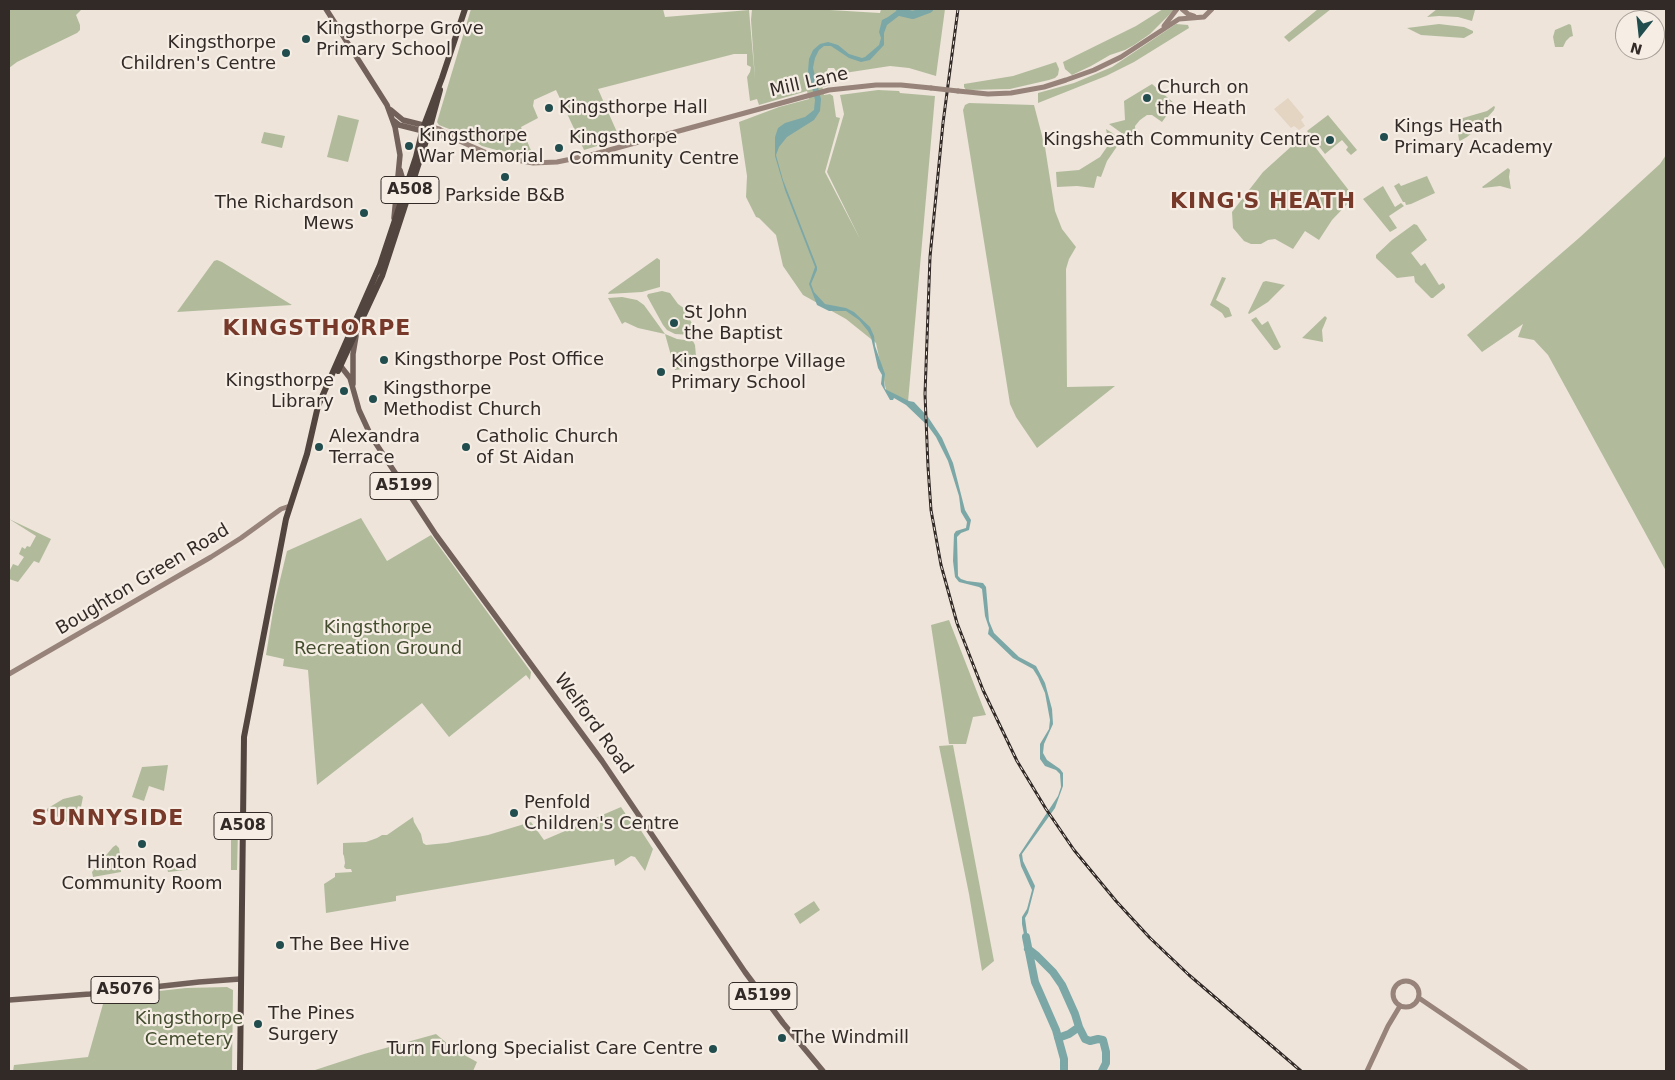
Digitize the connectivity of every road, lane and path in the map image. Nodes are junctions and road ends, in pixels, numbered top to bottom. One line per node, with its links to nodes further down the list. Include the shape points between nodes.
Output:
1 (326, 9): 7 (main road)
2 (464, 9): 9 (highway, A508)
3 (1177, 9): 6 (street, Mill Lane)
4 (1182, 9): 5 (street, via 1197,16)
5 (1211, 9): 6 (street, Mill Lane, via 1204,17 1179,19)
6 (1162, 28): 10 (street, Mill Lane, bridge, via 1116,59 1038,88 988,94 901,85 826,91 582,158)
7 (387, 105): 8 (main road); 9 (main road, via 399,118)
8 (394, 121): 9 (main road); 11 (main road, via 400,144)
9 (429, 131): 10 (street, Mill Lane, via 495,155); 10 (street, via 432,135 496,158); 12 (highway, A508); 13 (highway, A508)
10 (531, 163)
11 (400, 165): 12 (main road); 14 (main road)
12 (405, 189): 13 (main road); 14 (highway, A508)
13 (407, 200): 15 (highway, A508, via 382,276)
14 (393, 223): 16 (highway, A508, via 377,273)
15 (358, 329): 16 (highway, A508); 17 (main road, Welford Road / A5199)
16 (339, 363): 17 (main road, Welford Road / A5199, via 349,376); 18 (highway, A508, via 318,406)
17 (352, 387): 25 (main road, Welford Road / A5199, via 358,410 371,436 436,535 597,753 745,972)
18 (290, 506): 19 (street, Boughton Green Road, via 199,564); 20 (highway, A508, via 244,732)
19 (9, 674)
20 (240, 980): 22 (main road, A5076); 24 (highway, A508)
21 (1419, 998): 23 (street, via 1409,1008); 23 (street, via 1413,984 1401,982 1394,988 1392,996); 27 (street)
22 (9, 1000)
23 (1400, 1006): 26 (street)
24 (240, 1071)
25 (823, 1071)
26 (1367, 1071)
27 (1526, 1071)

